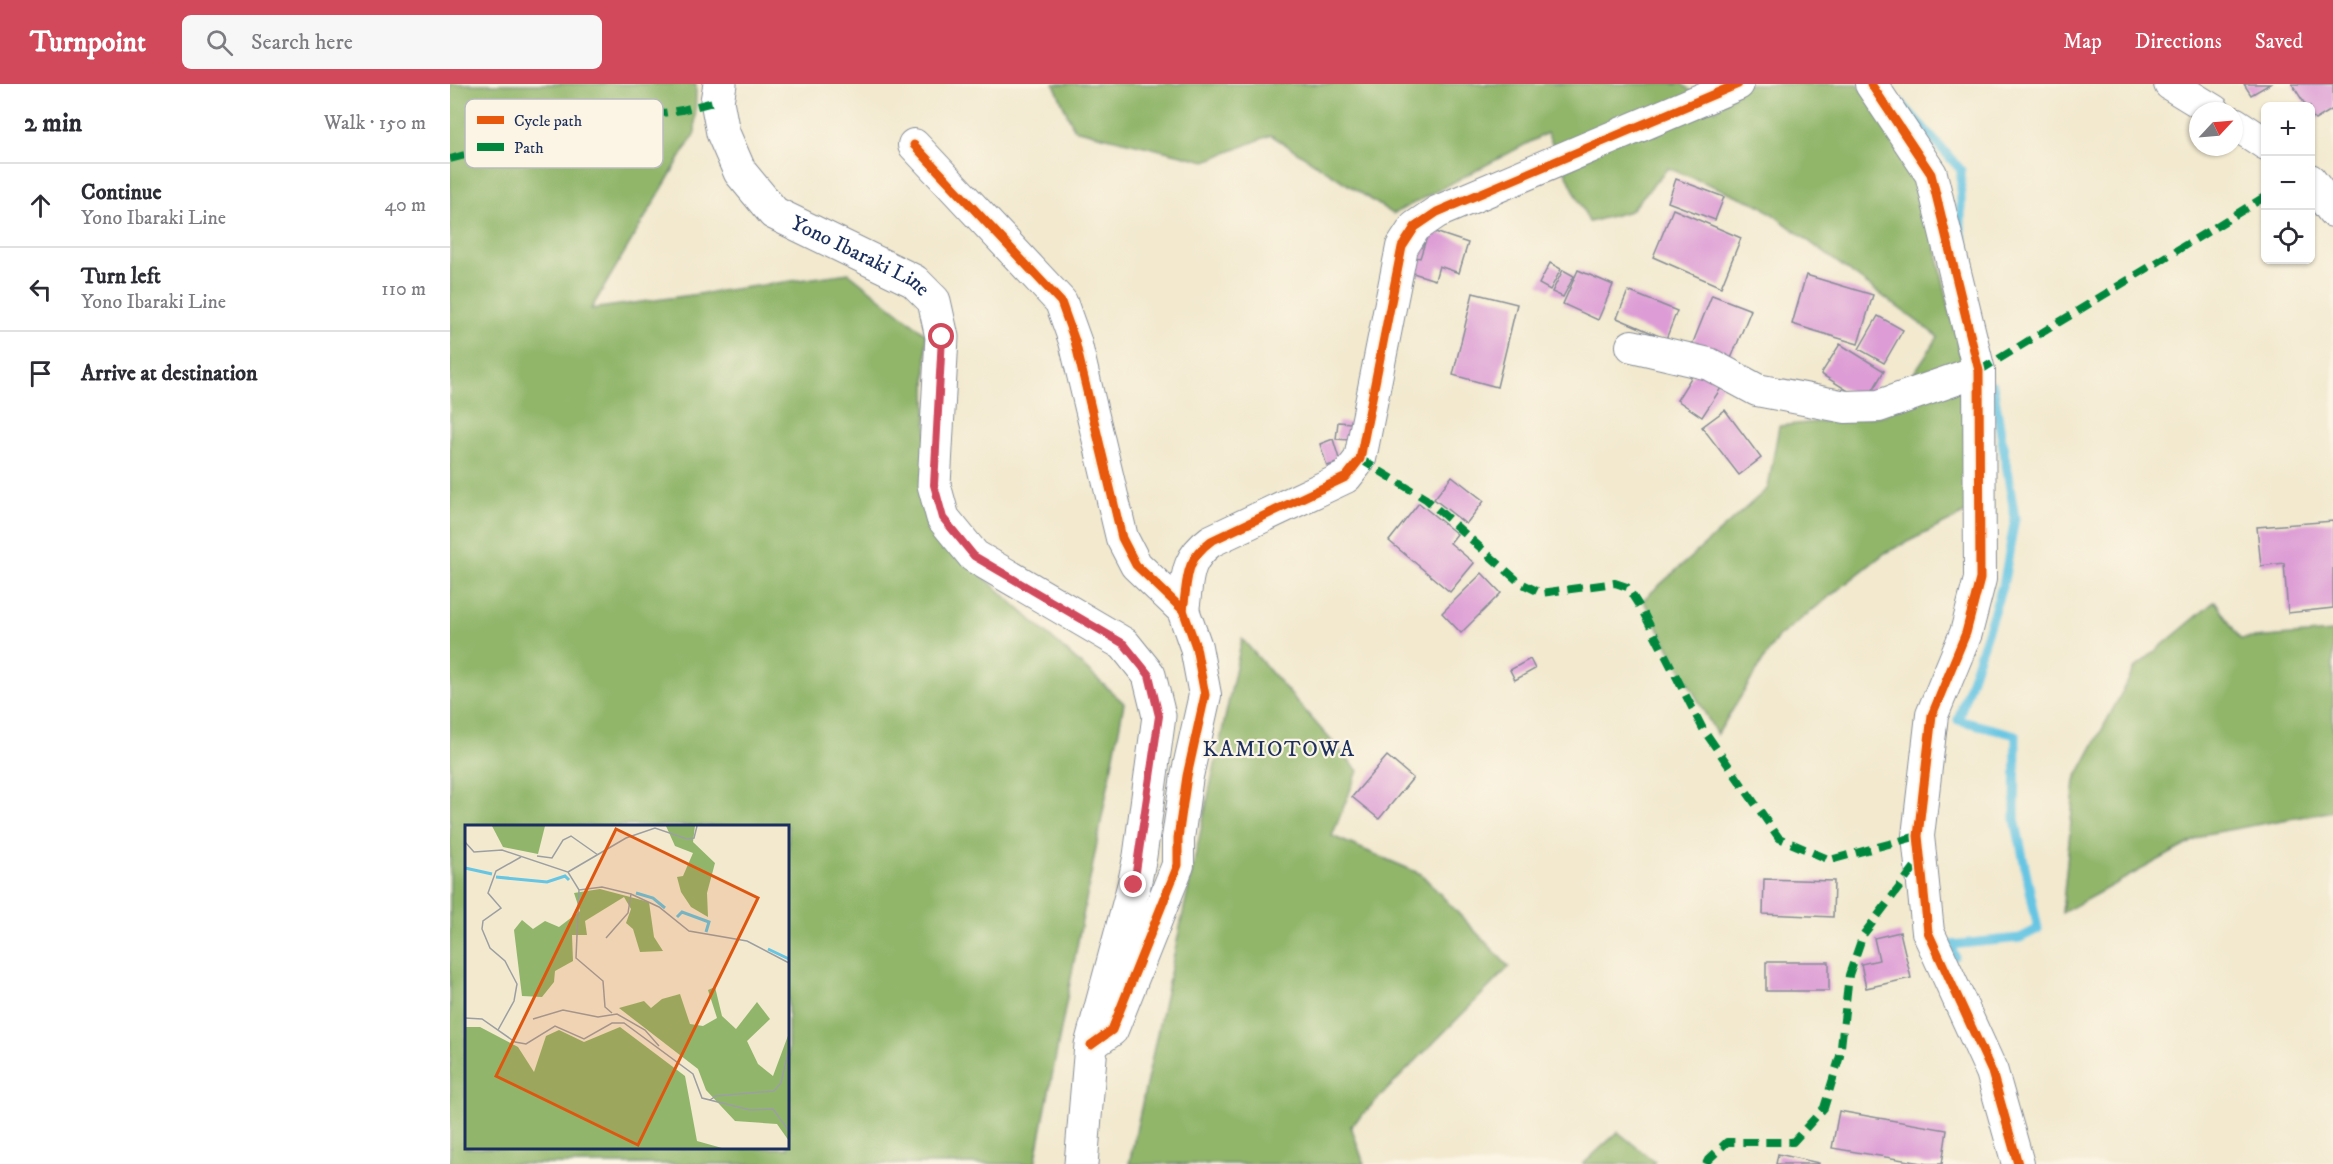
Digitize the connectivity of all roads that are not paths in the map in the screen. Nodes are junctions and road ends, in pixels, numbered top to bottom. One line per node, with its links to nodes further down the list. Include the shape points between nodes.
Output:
1 (720, 84): 14 (main road, Yono Ibaraki Line, via 717,101 723,133 740,172 774,213 914,281 934,301 942,337 934,485 943,518 974,556 1124,644 1149,675 1159,716 1140,856)
2 (1738, 84): 13 (street, via 1437,212 1415,227 1402,247 1360,459 1346,477 1200,549 1191,561)
3 (1871, 84): 12 (street, via 1931,174)
4 (2170, 84): 5 (street)
5 (2199, 102)
6 (2243, 129): 7 (street)
7 (2261, 141)
8 (914, 145): 13 (street, via 1061,302 1075,341 1122,538 1136,565)
9 (2315, 187): 10 (street)
10 (2333, 212)
11 (1632, 346): 12 (street, via 1709,364 1757,390 1846,406 1879,406)
12 (1979, 371): 16 (street, via 1980,579 1966,633 1932,715 1918,836 1928,932 1992,1072)
13 (1183, 610): 14 (street, via 1196,647 1205,695 1187,776 1178,865 1112,1030)
14 (1092, 1045): 15 (main road, Yono Ibaraki Line)
15 (1081, 1164)
16 (2018, 1164)

